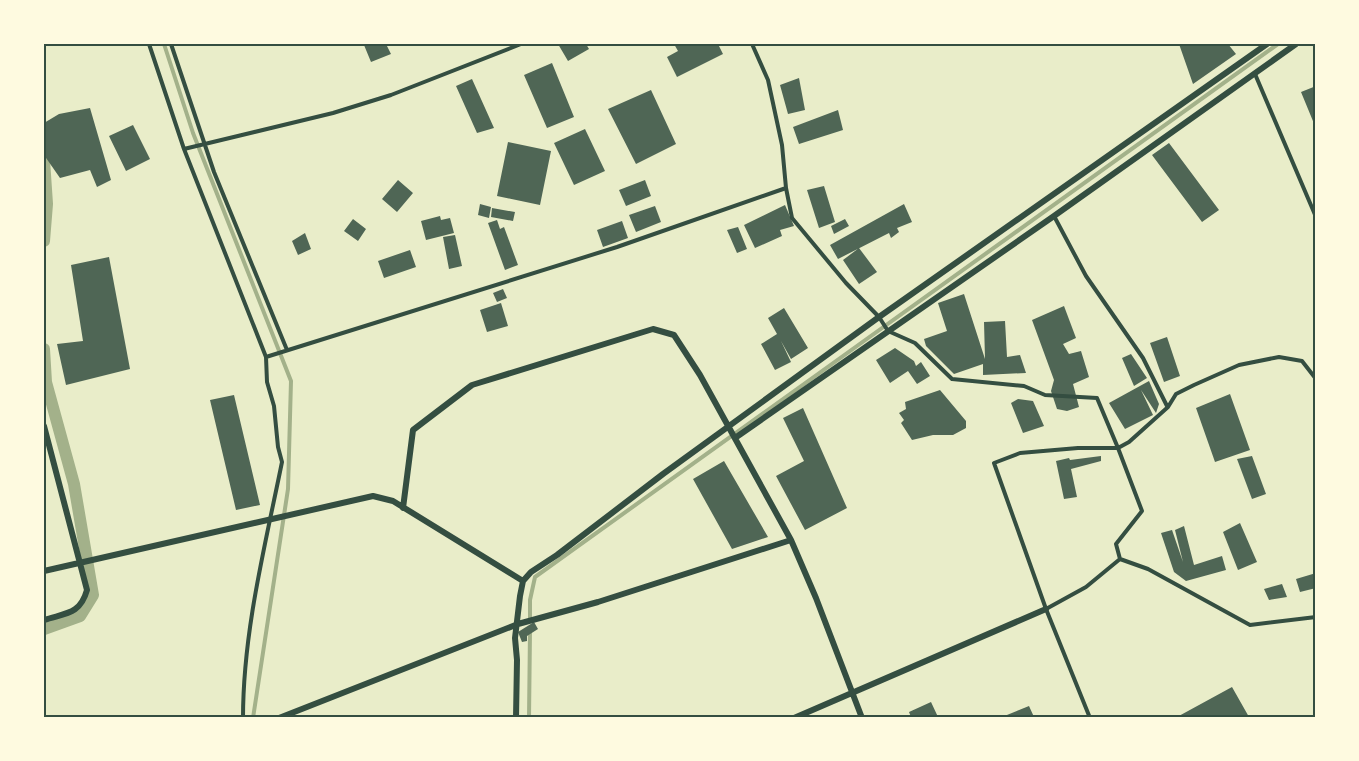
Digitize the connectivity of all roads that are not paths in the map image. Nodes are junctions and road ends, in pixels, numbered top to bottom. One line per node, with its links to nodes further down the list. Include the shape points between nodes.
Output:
1 (149, 44): 9 (lane)
2 (171, 44): 8 (lane)
3 (521, 44): 8 (lane, via 391,95)
4 (752, 44): 10 (lane, via 768,80)
5 (1267, 44): 14 (street)
6 (1296, 44): 7 (street)
7 (1255, 73): 11 (lane); 12 (street)
8 (204, 143): 9 (lane); 16 (lane)
9 (184, 149): 17 (lane)
10 (786, 188): 14 (lane, via 792,218); 16 (lane, via 617,247)
11 (1313, 205): 13 (lane)
12 (1054, 216): 15 (street); 19 (lane, via 1086,276 1143,358)
13 (1316, 217)
14 (879, 317): 15 (lane); 21 (street)
15 (888, 331): 22 (street); 23 (lane, via 915,343 952,379 1024,386 1045,395 1097,398)
16 (287, 350): 17 (lane)
17 (266, 357): 25 (lane, via 282,462)
18 (1316, 379): 19 (lane, via 1302,361 1279,357 1239,365 1194,385 1176,394)
19 (1168, 407): 23 (lane)
20 (44, 426): 28 (street)
21 (729, 429): 22 (street); 24 (street, via 674,335 653,328 472,384 413,430); 30 (street, via 663,474)
22 (735, 438): 26 (street)
23 (1118, 448): 27 (lane, via 1142,511 1116,544); 31 (lane, via 1020,453 994,463)
24 (403, 507): 25 (street, via 374,496); 30 (street)
25 (271, 519): 28 (street); 36 (lane, via 250,629)
26 (791, 540): 34 (street); 35 (street)
27 (1120, 559): 31 (lane, via 1086,586); 32 (lane, via 1148,569 1250,625)
28 (80, 562): 29 (street); 33 (street, via 87,590 84,599 74,611)
29 (44, 571)
30 (524, 581): 34 (street)
31 (1046, 609): 35 (street); 41 (lane)
32 (1316, 617)
33 (44, 620)
34 (518, 624): 37 (street); 38 (street)
35 (852, 693): 39 (street); 40 (street)
36 (243, 717)
37 (279, 717)
38 (516, 717)
39 (794, 717)
40 (862, 717)
41 (1090, 717)

